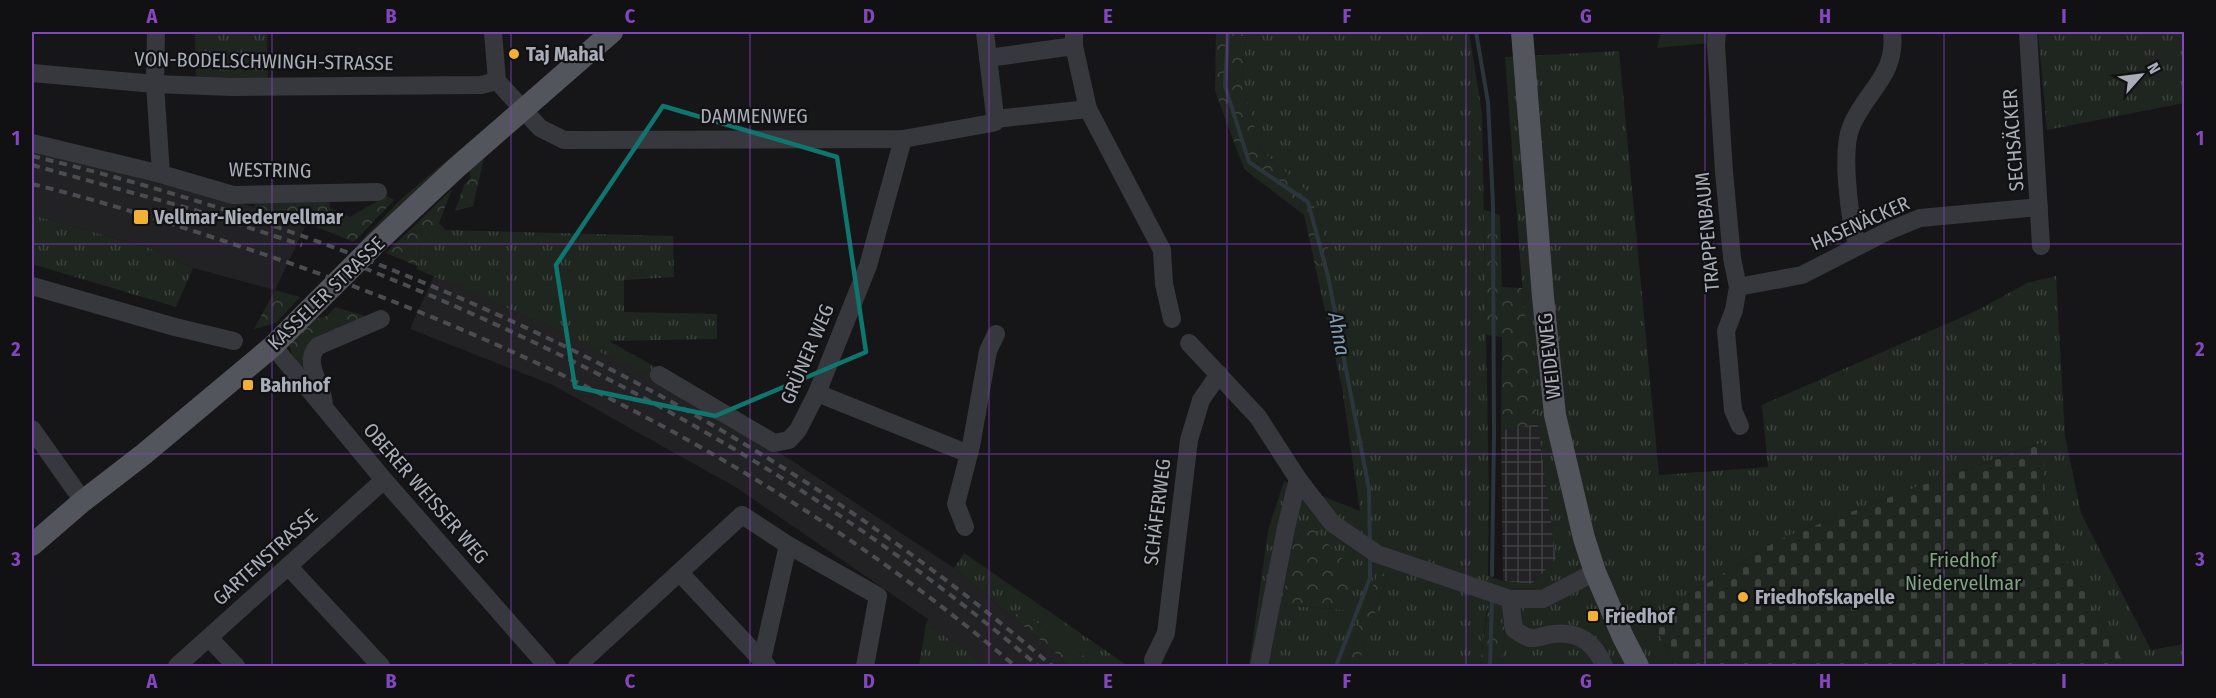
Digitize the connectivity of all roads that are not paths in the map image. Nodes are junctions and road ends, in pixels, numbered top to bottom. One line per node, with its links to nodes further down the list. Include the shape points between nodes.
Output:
1 (156, 32): 13 (street)
2 (493, 32): 12 (street)
3 (612, 32): 15 (main road, KASSELER STRASSE)
4 (985, 32): 10 (street)
5 (1522, 32): 46 (main road, WEIDEWEG, via 1555,415)
6 (1717, 32): 25 (street, TRAPPENBAUM, via 1724,172)
7 (1892, 32): 22 (street, via 1887,71 1857,113 1846,145 1852,228)
8 (2028, 32): 21 (street, SECHSÄCKER)
9 (1074, 39): 10 (street); 14 (street)
10 (988, 58): 16 (street)
11 (32, 73): 13 (street, VON-BODELSCHWINGH-STRASSE)
12 (497, 81): 13 (street, VON-BODELSCHWINGH-STRASSE, via 481,85 300,87); 15 (street, DAMMENWEG)
13 (155, 84): 19 (street)
14 (1088, 109): 16 (street, DAMMENWEG); 27 (street, via 1162,250)
15 (524, 110): 17 (street, DAMMENWEG, via 540,128 564,140); 31 (main road, KASSELER STRASSE, via 376,243)
16 (995, 121): 17 (street, DAMMENWEG)
17 (903, 139): 34 (street, GRÜNER WEG, via 868,266)
18 (32, 143): 19 (street, WESTRING)
19 (161, 174): 20 (street, WESTRING, via 233,195)
20 (378, 192)
21 (2039, 207): 22 (street, HASENÄCKER, via 1920,218); 23 (street, SECHSÄCKER)
22 (1858, 246): 25 (street, HASENÄCKER, via 1802,275)
23 (2041, 246)
24 (32, 286): 29 (street)
25 (1738, 287): 36 (street, TRAPPENBAUM, via 1726,331 1733,411)
26 (381, 319): 35 (street, KASSELER STRASSE, via 312,352 310,361 324,395)
27 (1172, 319)
28 (996, 334): 38 (street, via 988,351)
29 (234, 340)
30 (1189, 343): 32 (street)
31 (273, 346): 35 (street, OBERER WEISSER WEG); 41 (main road, KASSELER STRASSE)
32 (1219, 374): 39 (street, via 1258,417); 50 (street, SCHÄFERWEG, via 1201,400 1189,440 1166,633)
33 (658, 375): 34 (street, GRÜNER WEG, via 774,443 789,440 798,430)
34 (817, 393): 38 (street)
35 (324, 408): 40 (street, OBERER WEISSER WEG)
36 (1740, 426)
37 (32, 429): 41 (street)
38 (969, 454): 42 (street, via 956,504)
39 (1298, 479): 48 (street, via 1332,523 1370,550); 58 (street)
40 (384, 480): 45 (street, GARTENSTRASSE); 55 (street, OBERER WEISSER WEG)
41 (83, 501): 43 (main road, KASSELER STRASSE)
42 (965, 526)
43 (32, 545)
44 (788, 545): 47 (street, via 742,515); 51 (street); 57 (street, via 878,596)
45 (288, 566): 49 (street, GARTENSTRASSE); 54 (street)
46 (1595, 572): 48 (street, via 1543,599); 60 (main road, WEIDEWEG)
47 (680, 573): 51 (street); 56 (street)
48 (1510, 599): 59 (street, via 1514,629 1532,638 1575,634 1599,653)
49 (209, 638): 52 (street, GARTENSTRASSE); 53 (street)
50 (1153, 660)
51 (764, 663)
52 (177, 666)
53 (236, 666)
54 (381, 666)
55 (547, 666)
56 (577, 666)
57 (865, 666)
58 (1259, 666)
59 (1604, 666)
60 (1638, 666)

